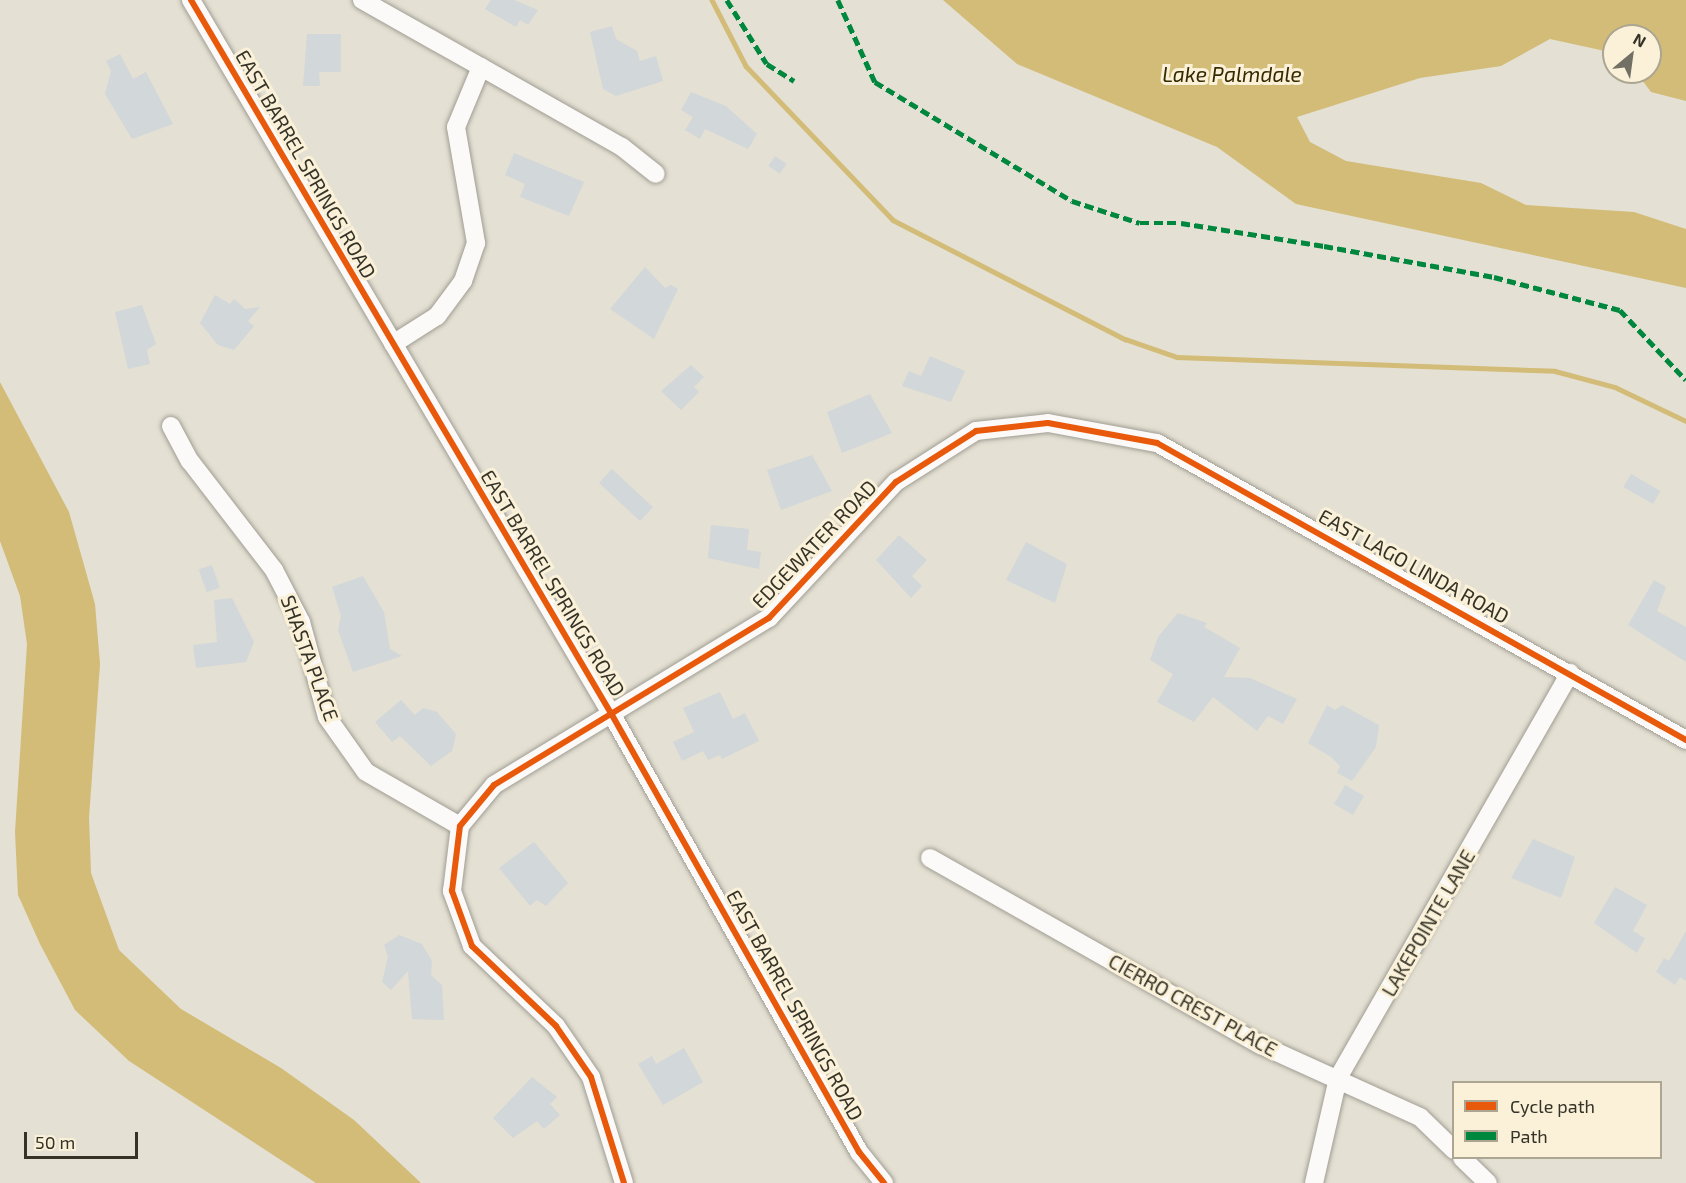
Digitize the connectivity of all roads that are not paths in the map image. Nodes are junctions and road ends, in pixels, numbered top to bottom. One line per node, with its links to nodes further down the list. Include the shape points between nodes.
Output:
1 (191, 0): 5 (street, EAST BARREL SPRINGS ROAD)
2 (362, 0): 3 (street)
3 (481, 67): 4 (street, via 622,147); 5 (street, via 456,127 476,243 464,281 437,316)
4 (656, 174)
5 (393, 344): 9 (street, EAST BARREL SPRINGS ROAD)
6 (171, 426): 11 (street, SHASTA PLACE, via 190,460 274,570 301,622 327,717 366,772)
7 (1120, 432): 8 (street, EAST LAGO LINDA ROAD, via 1157,442 1221,476); 9 (street, EDGEWATER ROAD, via 1048,423 976,431 896,482 769,618)
8 (1570, 673): 10 (street, EAST LAGO LINDA ROAD); 13 (street, LAKEPOINTE LANE)
9 (612, 715): 11 (street, EDGEWATER ROAD, via 494,785); 17 (street, EAST BARREL SPRINGS ROAD, via 859,1152)
10 (1686, 740)
11 (460, 826): 16 (street, via 452,891 472,946 556,1026 591,1077)
12 (930, 858): 13 (street, CIERRO CREST PLACE, via 1261,1045)
13 (1338, 1078): 14 (street, CIERRO CREST PLACE, via 1420,1117); 18 (street, LAKEPOINTE LANE)
14 (1452, 1148)
15 (1463, 1159): 19 (street)
16 (624, 1183)
17 (884, 1183)
18 (1314, 1183)
19 (1488, 1183)

